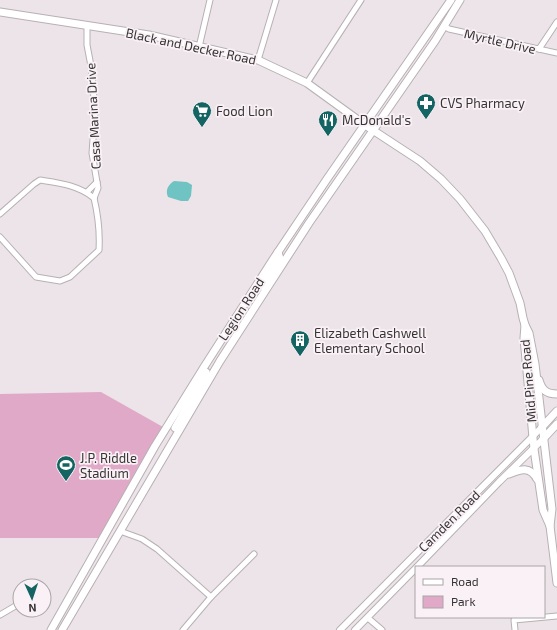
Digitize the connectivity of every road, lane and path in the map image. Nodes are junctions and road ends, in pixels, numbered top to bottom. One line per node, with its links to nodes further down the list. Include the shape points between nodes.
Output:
1 (210, 0): 10 (street)
2 (276, 0): 13 (street)
3 (361, 0): 14 (street)
4 (451, 0): 15 (main road, Legion Road)
5 (460, 0): 9 (main road, Legion Road)
6 (0, 12): 8 (main road, Black and Decker Road)
7 (557, 22): 11 (street)
8 (87, 26): 10 (main road, Black and Decker Road, via 149,35); 17 (street, Casa Marina Drive, via 95,112 92,153)
9 (444, 26): 11 (street, Myrtle Drive); 16 (main road, Legion Road)
10 (200, 47): 13 (main road, Black and Decker Road)
11 (539, 49): 12 (street, Myrtle Drive)
12 (557, 53)
13 (258, 60): 14 (main road, Black and Decker Road)
14 (307, 83): 15 (main road, Black and Decker Road)
15 (365, 125): 16 (main road, Mid Pine Road); 21 (main road, Legion Road)
16 (374, 130): 26 (main road, Legion Road); 29 (main road, Mid Pine Road, via 420,160 474,215 494,244 509,273)
17 (97, 182): 18 (street, Casa Marina Drive); 20 (street, Casa Marina Drive)
18 (92, 187): 19 (street, Casa Marina Drive); 20 (street)
19 (87, 192): 22 (street); 23 (street, via 70,185 40,180)
20 (97, 193): 22 (street)
21 (315, 197): 25 (main road, Legion Road); 26 (main road, via 308,215 285,252)
22 (94, 198): 24 (street, via 100,239 99,250 70,277 60,280 36,277)
23 (0, 214)
24 (0, 237)
25 (278, 252): 27 (main road, via 280,258 265,283); 28 (main road, Legion Road)
26 (288, 256): 27 (main road, Legion Road)
27 (263, 294): 32 (main road, Legion Road)
28 (248, 299): 31 (main road, Legion Road); 32 (main road, via 245,310 213,362)
29 (525, 325): 30 (main road, Mid Pine Road); 37 (main road, Mid Pine Road)
30 (535, 364): 33 (main road, via 541,386 549,393); 36 (main road, Mid Pine Road)
31 (204, 367): 39 (main road, via 208,370 173,431); 43 (main road, Legion Road, via 155,446)
32 (216, 367): 39 (main road, Legion Road)
33 (557, 394)
34 (557, 411): 36 (main road, Camden Road)
35 (557, 424): 38 (main road, Camden Road)
36 (542, 427): 37 (street, Camden Road); 38 (main road, Mid Pine Road)
37 (532, 437): 40 (main road, Mid Pine Road); 62 (street, Camden Road)
38 (544, 439): 40 (street, Camden Road); 44 (main road, Mid Pine Road, via 552,509)
39 (168, 449): 45 (main road, Legion Road)
40 (534, 449): 41 (street, Camden Road); 42 (main road, Mid Pine Road)
41 (509, 474): 42 (main road, via 523,469 530,471); 48 (street, Camden Road)
42 (538, 483): 44 (main road, Mid Pine Road, via 543,510)
43 (112, 524): 51 (main road, via 115,529 84,585); 59 (main road, Legion Road)
44 (550, 526): 47 (main road)
45 (120, 531): 51 (main road, Legion Road); 52 (street, via 142,539 156,548)
46 (254, 554): 52 (street)
47 (556, 565): 50 (main road)
48 (419, 566)
49 (415, 570): 57 (street, Camden Road)
50 (557, 583)
51 (83, 595): 60 (main road, Legion Road)
52 (212, 597): 61 (street)
53 (12, 609): 54 (street)
54 (0, 615)
55 (557, 616): 56 (street)
56 (545, 617)
57 (368, 618): 63 (street, Camden Road); 64 (street)
58 (536, 618): 65 (street, via 514,620)
59 (52, 629)
60 (62, 630)
61 (183, 630)
62 (340, 630)
63 (355, 630)
64 (382, 630)
65 (515, 630)

